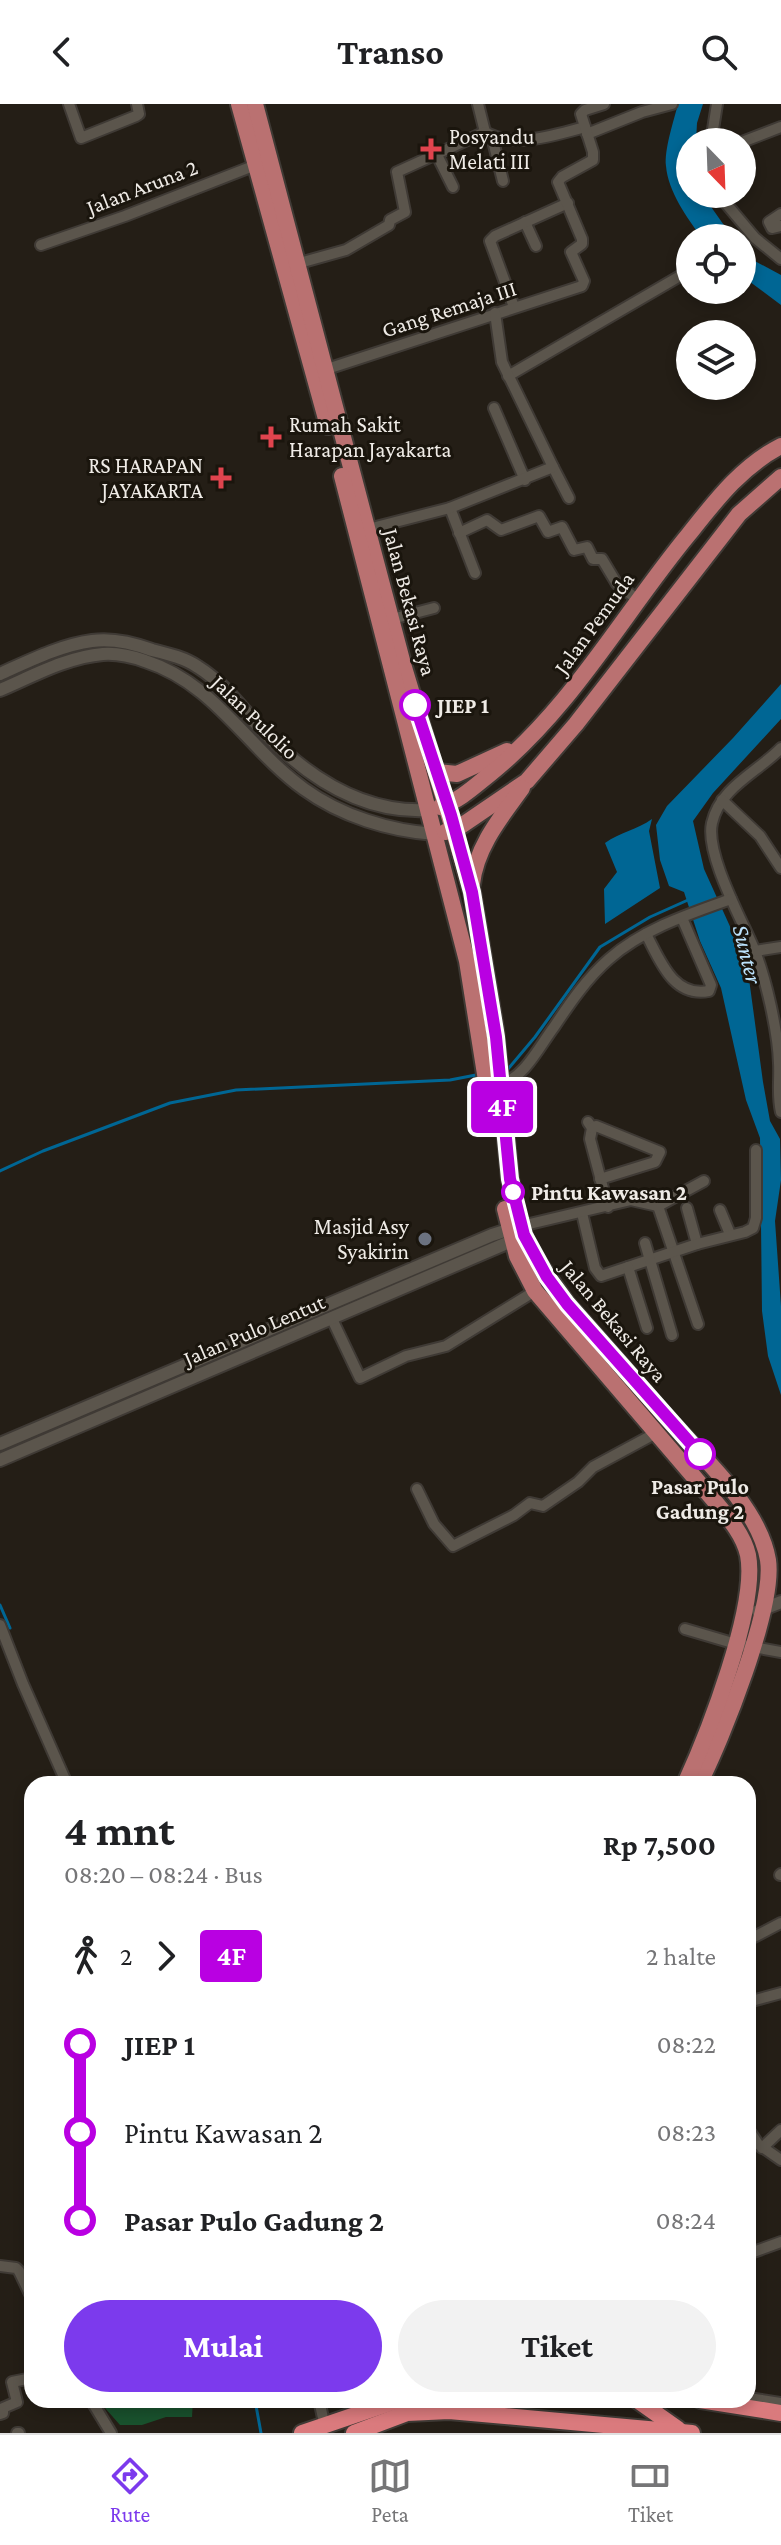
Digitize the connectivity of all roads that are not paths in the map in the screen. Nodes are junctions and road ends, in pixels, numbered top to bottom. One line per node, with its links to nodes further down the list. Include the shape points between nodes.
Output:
1 (69, 104): 2 (street, via 81,138 136,116)
2 (137, 104)
3 (239, 104): 16 (main road, Jalan Bekasi Raya)
4 (255, 104): 27 (main road, Jalan Bekasi Raya)
5 (478, 104): 13 (street)
6 (604, 104): 12 (street, via 582,112)
7 (672, 104): 9 (street)
8 (717, 104): 11 (street)
9 (642, 108): 12 (street)
10 (781, 127): 14 (street)
11 (713, 128)
12 (586, 131): 13 (street, via 515,139); 19 (street, via 593,160 558,182)
13 (488, 135): 15 (street); 17 (street)
14 (756, 137)
15 (437, 155): 18 (street); 27 (street, via 397,173 405,212 389,225 346,250)
16 (256, 165): 24 (street, Jalan Aruna 2); 47 (main road, Jalan Bekasi Raya)
17 (503, 181)
18 (453, 187)
19 (568, 203): 22 (street); 29 (street, Gang Remaja III, via 582,239 571,252 584,283)
20 (730, 208): 26 (street)
21 (781, 214): 23 (street, via 769,222 772,228)
22 (525, 222): 25 (street); 29 (street, via 490,241)
23 (781, 226)
24 (41, 245)
25 (536, 246)
26 (781, 259)
27 (296, 264): 31 (main road, Jalan Bekasi Raya)
28 (676, 278): 32 (street)
29 (514, 307): 30 (street, Gang Remaja III)
30 (495, 313): 31 (street, Gang Remaja III); 32 (street)
31 (324, 370): 40 (main road, Jalan Bekasi Raya)
32 (508, 376): 35 (street)
33 (494, 408): 37 (street)
34 (781, 446): 43 (main road, Jalan Pemuda, via 724,491)
35 (553, 467): 37 (street); 38 (street)
36 (781, 477): 56 (main road, Jalan Pemuda, via 729,526)
37 (525, 480): 39 (street)
38 (569, 498)
39 (450, 508): 40 (street); 41 (street)
40 (368, 529): 45 (main road, Jalan Bekasi Raya)
41 (459, 533): 42 (street); 43 (street, via 487,520 501,530 539,516 548,532 562,527 574,550 587,547 593,559 602,559 617,584)
42 (475, 573)
43 (637, 599): 52 (main road, Jalan Pemuda, via 566,699)
44 (434, 608): 45 (street)
45 (392, 619): 47 (main road, Jalan Bekasi Raya)
46 (20, 665): 48 (street, Jalan Pulolio); 49 (street); 51 (street, Jalan Pulolio, via 74,644 135,644 195,665 227,689)
47 (398, 666): 55 (main road, Jalan Bekasi Raya); 60 (main road, Jalan Bekasi Raya)
48 (0, 674)
49 (25, 679): 50 (street, Jalan Pulolio); 53 (street, Jalan Pulolio, via 80,657 126,654 202,690)
50 (0, 690)
51 (261, 730): 53 (street); 58 (street, Jalan Pulolio, via 324,783)
52 (530, 739): 55 (main road, via 457,774); 59 (main road, Jalan Pemuda)
53 (252, 740): 61 (street, Jalan Pulolio, via 306,790)
54 (780, 753): 57 (street)
55 (437, 772): 59 (main road, Jalan Bekasi Raya)
56 (527, 781): 62 (main road, Jalan Pemuda); 65 (main road, via 478,856)
57 (722, 800): 64 (street, via 760,836); 66 (street, via 711,835)
58 (368, 803): 60 (street, Jalan Pulolio); 61 (street)
59 (448, 805): 60 (main road, Jalan Pemuda); 62 (main road, Jalan Bekasi Raya)
60 (429, 810): 63 (main road, Jalan Bekasi Raya)
61 (364, 820): 63 (street, Jalan Pulolio)
62 (455, 829): 63 (main road, Jalan Pemuda); 65 (main road, Jalan Bekasi Raya)
63 (435, 834): 72 (main road, Jalan Bekasi Raya)
64 (781, 868)
65 (472, 892): 72 (main road, Jalan Bekasi Raya, via 496,1037)
66 (729, 900): 67 (street); 70 (street)
67 (683, 917): 68 (street); 68 (street, via 709,991 693,992 672,979)
68 (646, 934): 74 (street, via 589,980 513,1079)
69 (781, 947): 70 (street)
70 (755, 951): 71 (street)
71 (777, 1020): 73 (street)
72 (491, 1060): 74 (main road, Jalan Bekasi Raya)
73 (780, 1064): 75 (street)
74 (496, 1084): 84 (main road, Jalan Bekasi Raya, via 500,1181)
75 (781, 1112)
76 (756, 1150): 85 (street, via 754,1226)
77 (600, 1179): 77 (street, via 590,1125 658,1149 654,1163); 80 (street)
78 (704, 1181): 79 (street)
79 (658, 1206): 80 (street, via 630,1200); 88 (street)
80 (608, 1207): 83 (street)
81 (687, 1208): 87 (street)
82 (720, 1210): 85 (street)
83 (582, 1213): 84 (street); 90 (street, via 599,1275)
84 (520, 1231): 91 (main road, Jalan Bekasi Raya, via 524,1274); 92 (street, Jalan Pulo Lentut); 97 (street, Jalan Pulo Lentut); 101 (main road, Jalan Bekasi Raya, via 567,1304 757,1527 768,1563)
85 (730, 1234): 87 (street)
86 (645, 1243): 89 (street)
87 (697, 1244): 88 (street)
88 (674, 1252): 89 (street); 93 (street)
89 (650, 1259): 90 (street); 95 (street)
90 (628, 1267): 94 (street)
91 (535, 1291): 92 (street, via 446,1346 406,1356 360,1378); 96 (main road, Jalan Bekasi Raya)
92 (332, 1319): 98 (street, Jalan Pulo Lentut)
93 (698, 1324)
94 (647, 1328)
95 (672, 1335)
96 (656, 1433): 99 (street, via 593,1467 543,1506 530,1503 451,1546); 102 (main road, Jalan Bekasi Raya, via 746,1546 750,1579)
97 (0, 1444)
98 (0, 1460)
99 (417, 1489)
100 (781, 1602): 101 (street)
101 (764, 1610): 102 (street); 105 (main road, Jalan Bekasi Raya)
102 (745, 1613): 105 (main road, Jalan Bekasi Raya)
103 (0, 1625): 107 (street)
104 (685, 1629): 105 (street)
105 (744, 1646): 106 (street); 108 (main road, Jalan Bekasi Raya); 109 (main road, Jalan Bekasi Raya)
106 (781, 1652)
107 (63, 1776)
108 (688, 1776)
109 (703, 1776)
110 (781, 1923): 111 (street)
111 (756, 1936)
112 (781, 1993): 113 (street)
113 (756, 2000)
114 (781, 2130): 116 (street)
115 (756, 2140): 116 (street)
116 (762, 2148): 117 (street)
117 (781, 2160)
118 (781, 2242): 119 (street)
119 (756, 2251)
120 (2, 2269): 121 (street, via 19,2271)
121 (24, 2281)
122 (24, 2380): 134 (street, via 12,2382 17,2402)
123 (756, 2401): 124 (main road)
124 (781, 2405)
125 (96, 2408): 138 (street)
126 (321, 2408): 136 (street)
127 (358, 2408): 136 (highway)
128 (397, 2408): 140 (highway)
129 (430, 2408): 137 (highway)
130 (647, 2408): 135 (highway)
131 (655, 2408): 135 (highway)
132 (750, 2408): 133 (highway)
133 (781, 2413)
134 (0, 2414)
135 (659, 2417): 137 (highway)
136 (325, 2427): 139 (highway)
137 (687, 2432)
138 (111, 2433)
139 (302, 2433)
140 (354, 2433)

